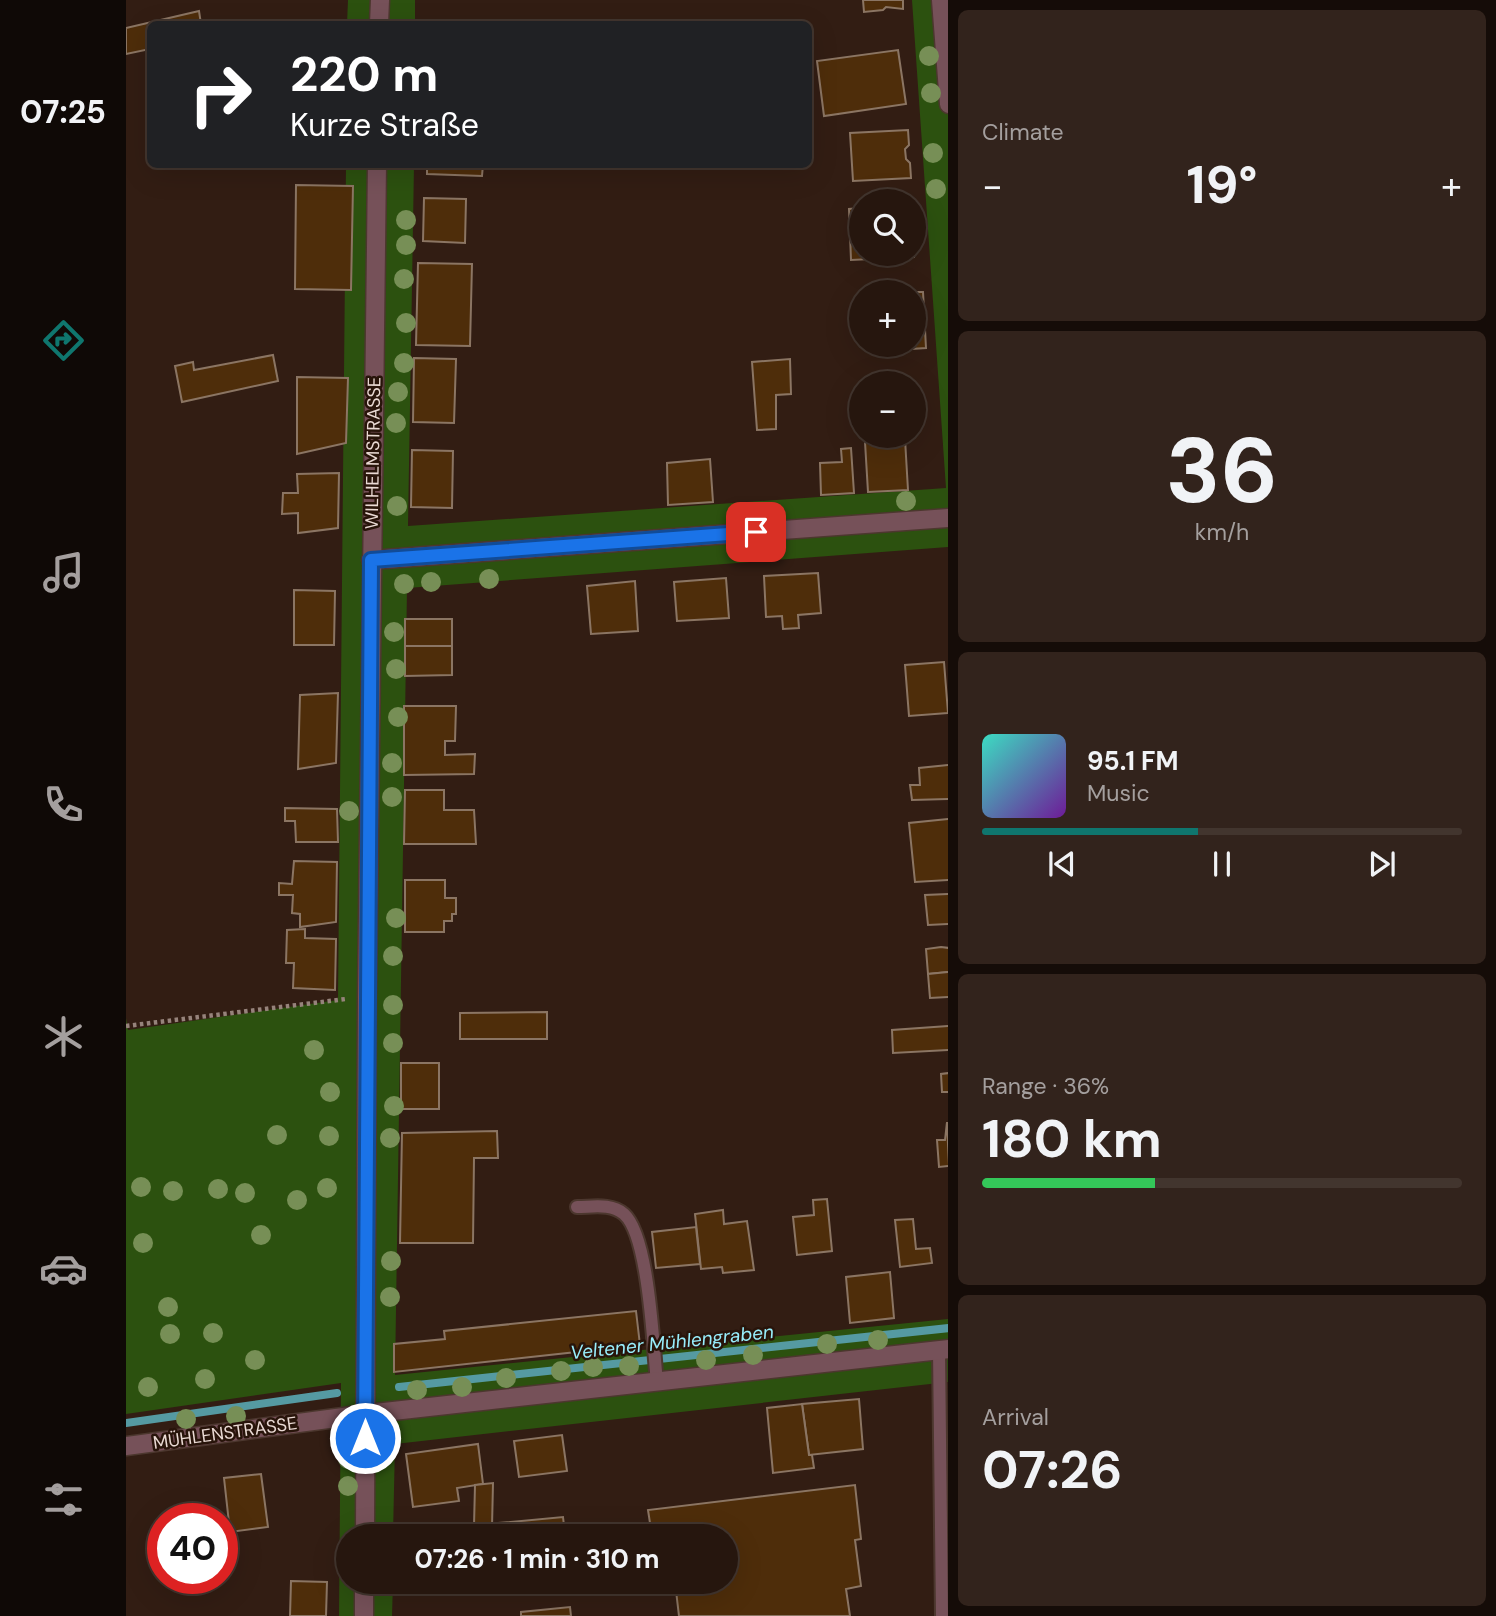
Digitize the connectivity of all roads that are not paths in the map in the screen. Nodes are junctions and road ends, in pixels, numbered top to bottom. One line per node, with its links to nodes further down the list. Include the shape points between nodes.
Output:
1 (380, 0): 3 (street)
2 (941, 0): 4 (street)
3 (379, 21)
4 (948, 104)
5 (377, 168): 7 (street, WILHELMSTRASSE)
6 (948, 518): 7 (street)
7 (371, 560): 11 (street, WILHELMSTRASSE)
8 (577, 1207): 10 (lane, via 612,1207 625,1215 637,1233)
9 (944, 1350): 10 (street, MÜHLENSTRASSE); 16 (lane)
10 (656, 1375): 11 (street, MÜHLENSTRASSE)
11 (366, 1414): 12 (street, MÜHLENSTRASSE); 13 (street, WILHELMSTRASSE)
12 (126, 1446)
13 (365, 1524)
14 (364, 1594): 15 (street)
15 (364, 1616)
16 (942, 1616)

